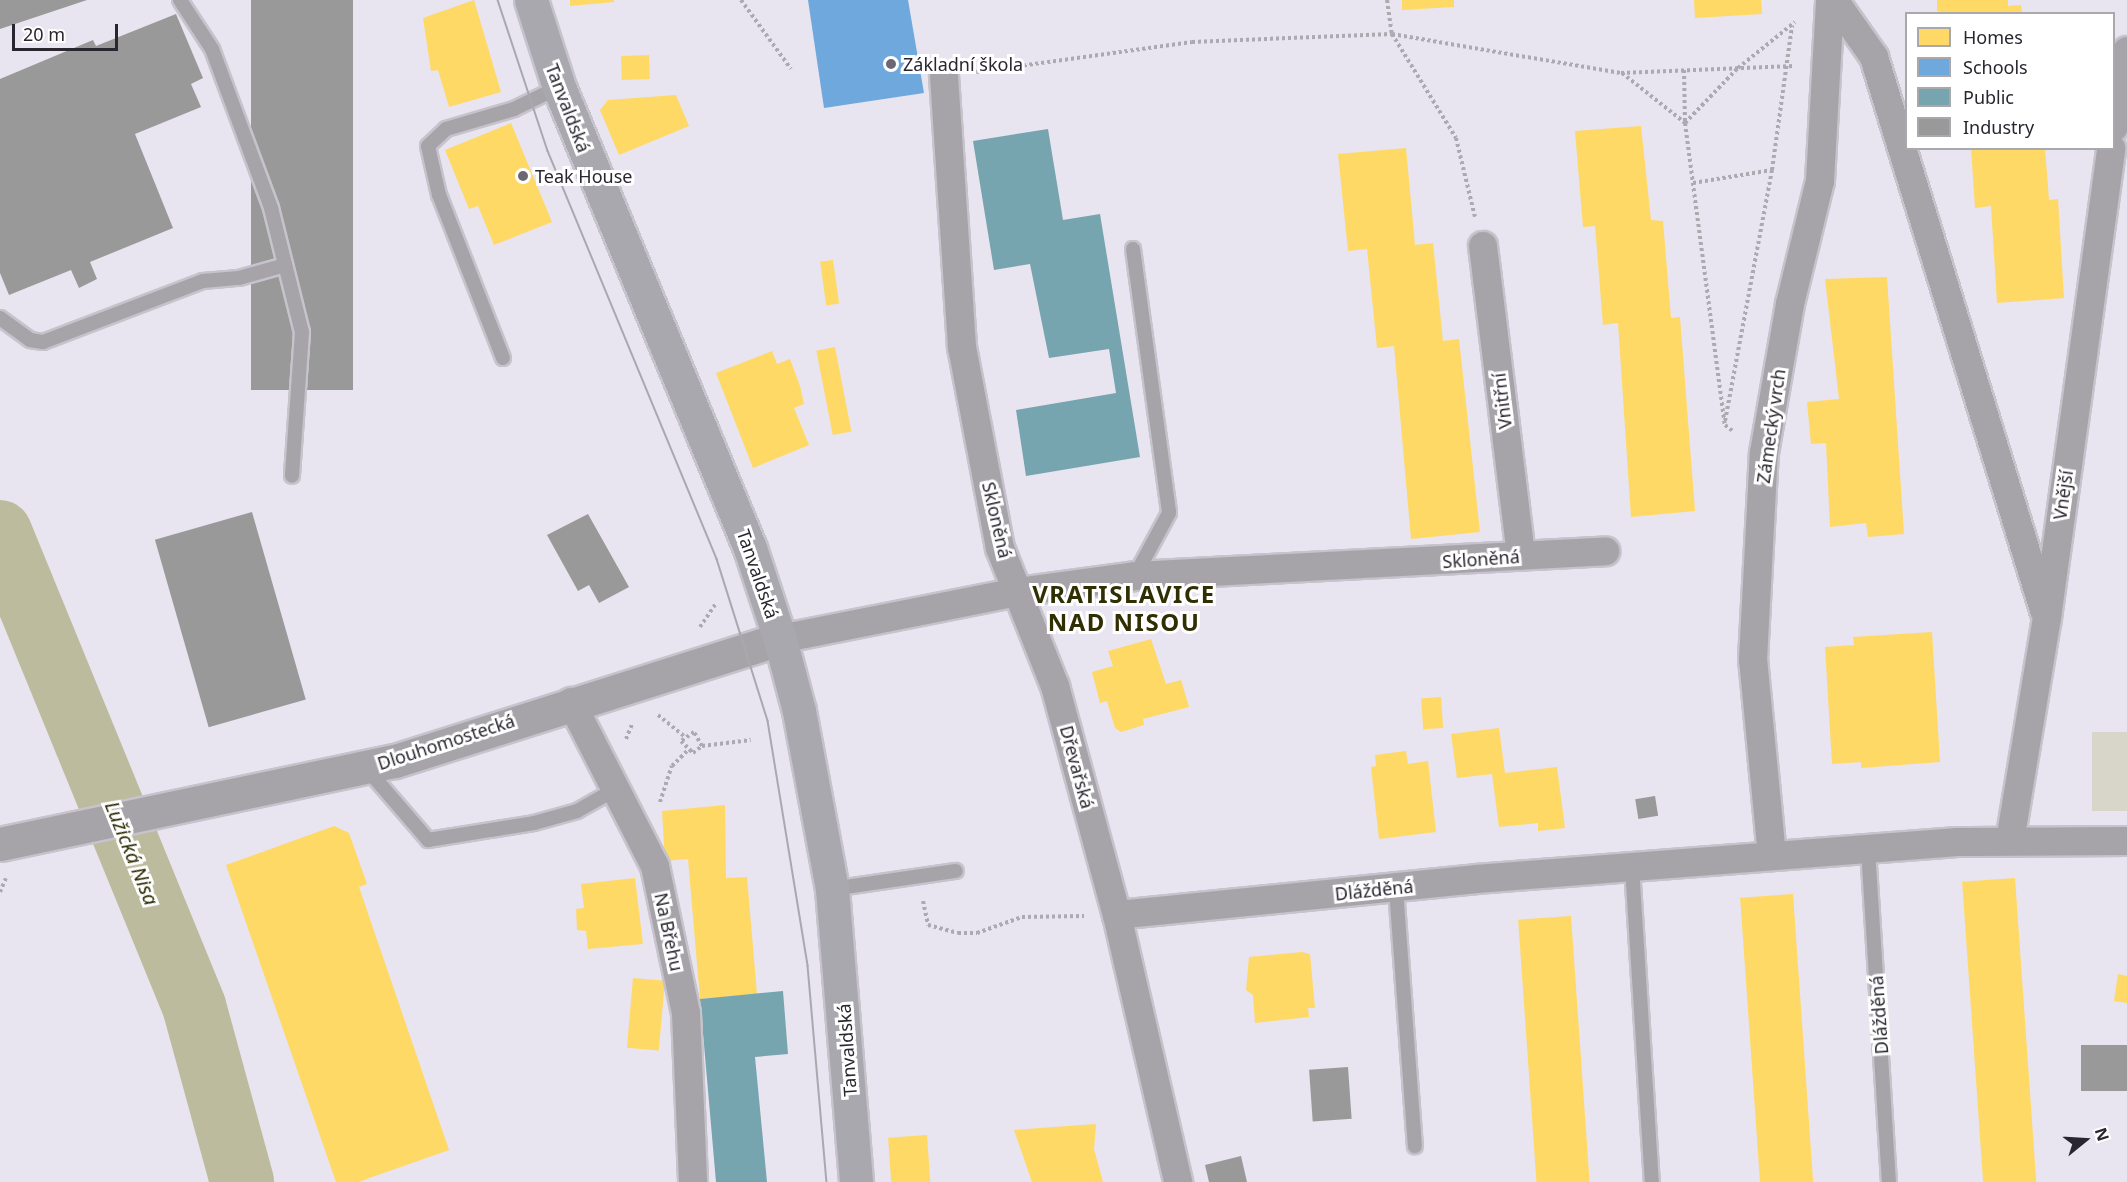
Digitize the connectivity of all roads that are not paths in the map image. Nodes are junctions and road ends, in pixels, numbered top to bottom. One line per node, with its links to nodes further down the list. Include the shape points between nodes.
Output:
1 (180, 0): 11 (lane, via 212,49 271,208)
2 (531, 0): 6 (main road, Tanvaldská)
3 (1832, 0): 19 (street, Zámecký vrch, via 1874,57); 28 (street, Zámecký vrch, via 1820,181 1790,304 1764,453 1753,660)
4 (2127, 51): 7 (street)
5 (944, 76): 18 (street, Skloněná, via 962,347 1000,548)
6 (558, 87): 13 (lane, via 514,109 446,129 428,146 438,195); 20 (main road, Tanvaldská, via 746,537)
7 (2115, 121)
8 (2110, 150): 19 (street, Vnější)
9 (1483, 246): 16 (street, Vnitřní)
10 (1133, 249): 17 (lane, via 1169,513)
11 (285, 265): 12 (lane, via 239,279 202,281 43,342 30,340); 14 (lane, via 302,332)
12 (0, 318)
13 (502, 358)
14 (292, 476)
15 (1605, 551): 16 (street, Skloněná)
16 (1521, 556): 17 (street, Skloněná)
17 (1135, 576): 18 (street, Skloněná)
18 (1017, 592): 20 (street); 33 (street, Dřevařská, via 1055,686)
19 (2047, 618): 24 (street, Vnější)
20 (780, 639): 21 (street, Dlouhomostecká); 31 (main road, Tanvaldská)
21 (571, 702): 22 (street, Dlouhomostecká); 23 (street, Na Břehu)
22 (366, 767): 23 (lane, via 428,840 534,823 577,811); 26 (street, Dlouhomostecká)
23 (616, 789): 35 (street, Na Břehu, via 655,866 686,1013)
24 (2010, 841): 25 (street, Dlážděná); 27 (street, Dlážděná)
25 (2127, 841)
26 (0, 844)
27 (1868, 849): 28 (street, Dlážděná); 39 (lane, Dlážděná)
28 (1772, 856): 29 (street, Dlážděná)
29 (1632, 867): 32 (street, Dlážděná); 38 (lane)
30 (956, 872): 31 (lane)
31 (831, 889): 36 (main road, Tanvaldská)
32 (1396, 889): 33 (street, Dlážděná); 34 (lane)
33 (1117, 915): 37 (street, Dřevařská)
34 (1415, 1146)
35 (693, 1182)
36 (856, 1182)
37 (1178, 1182)
38 (1652, 1182)
39 (1889, 1182)

